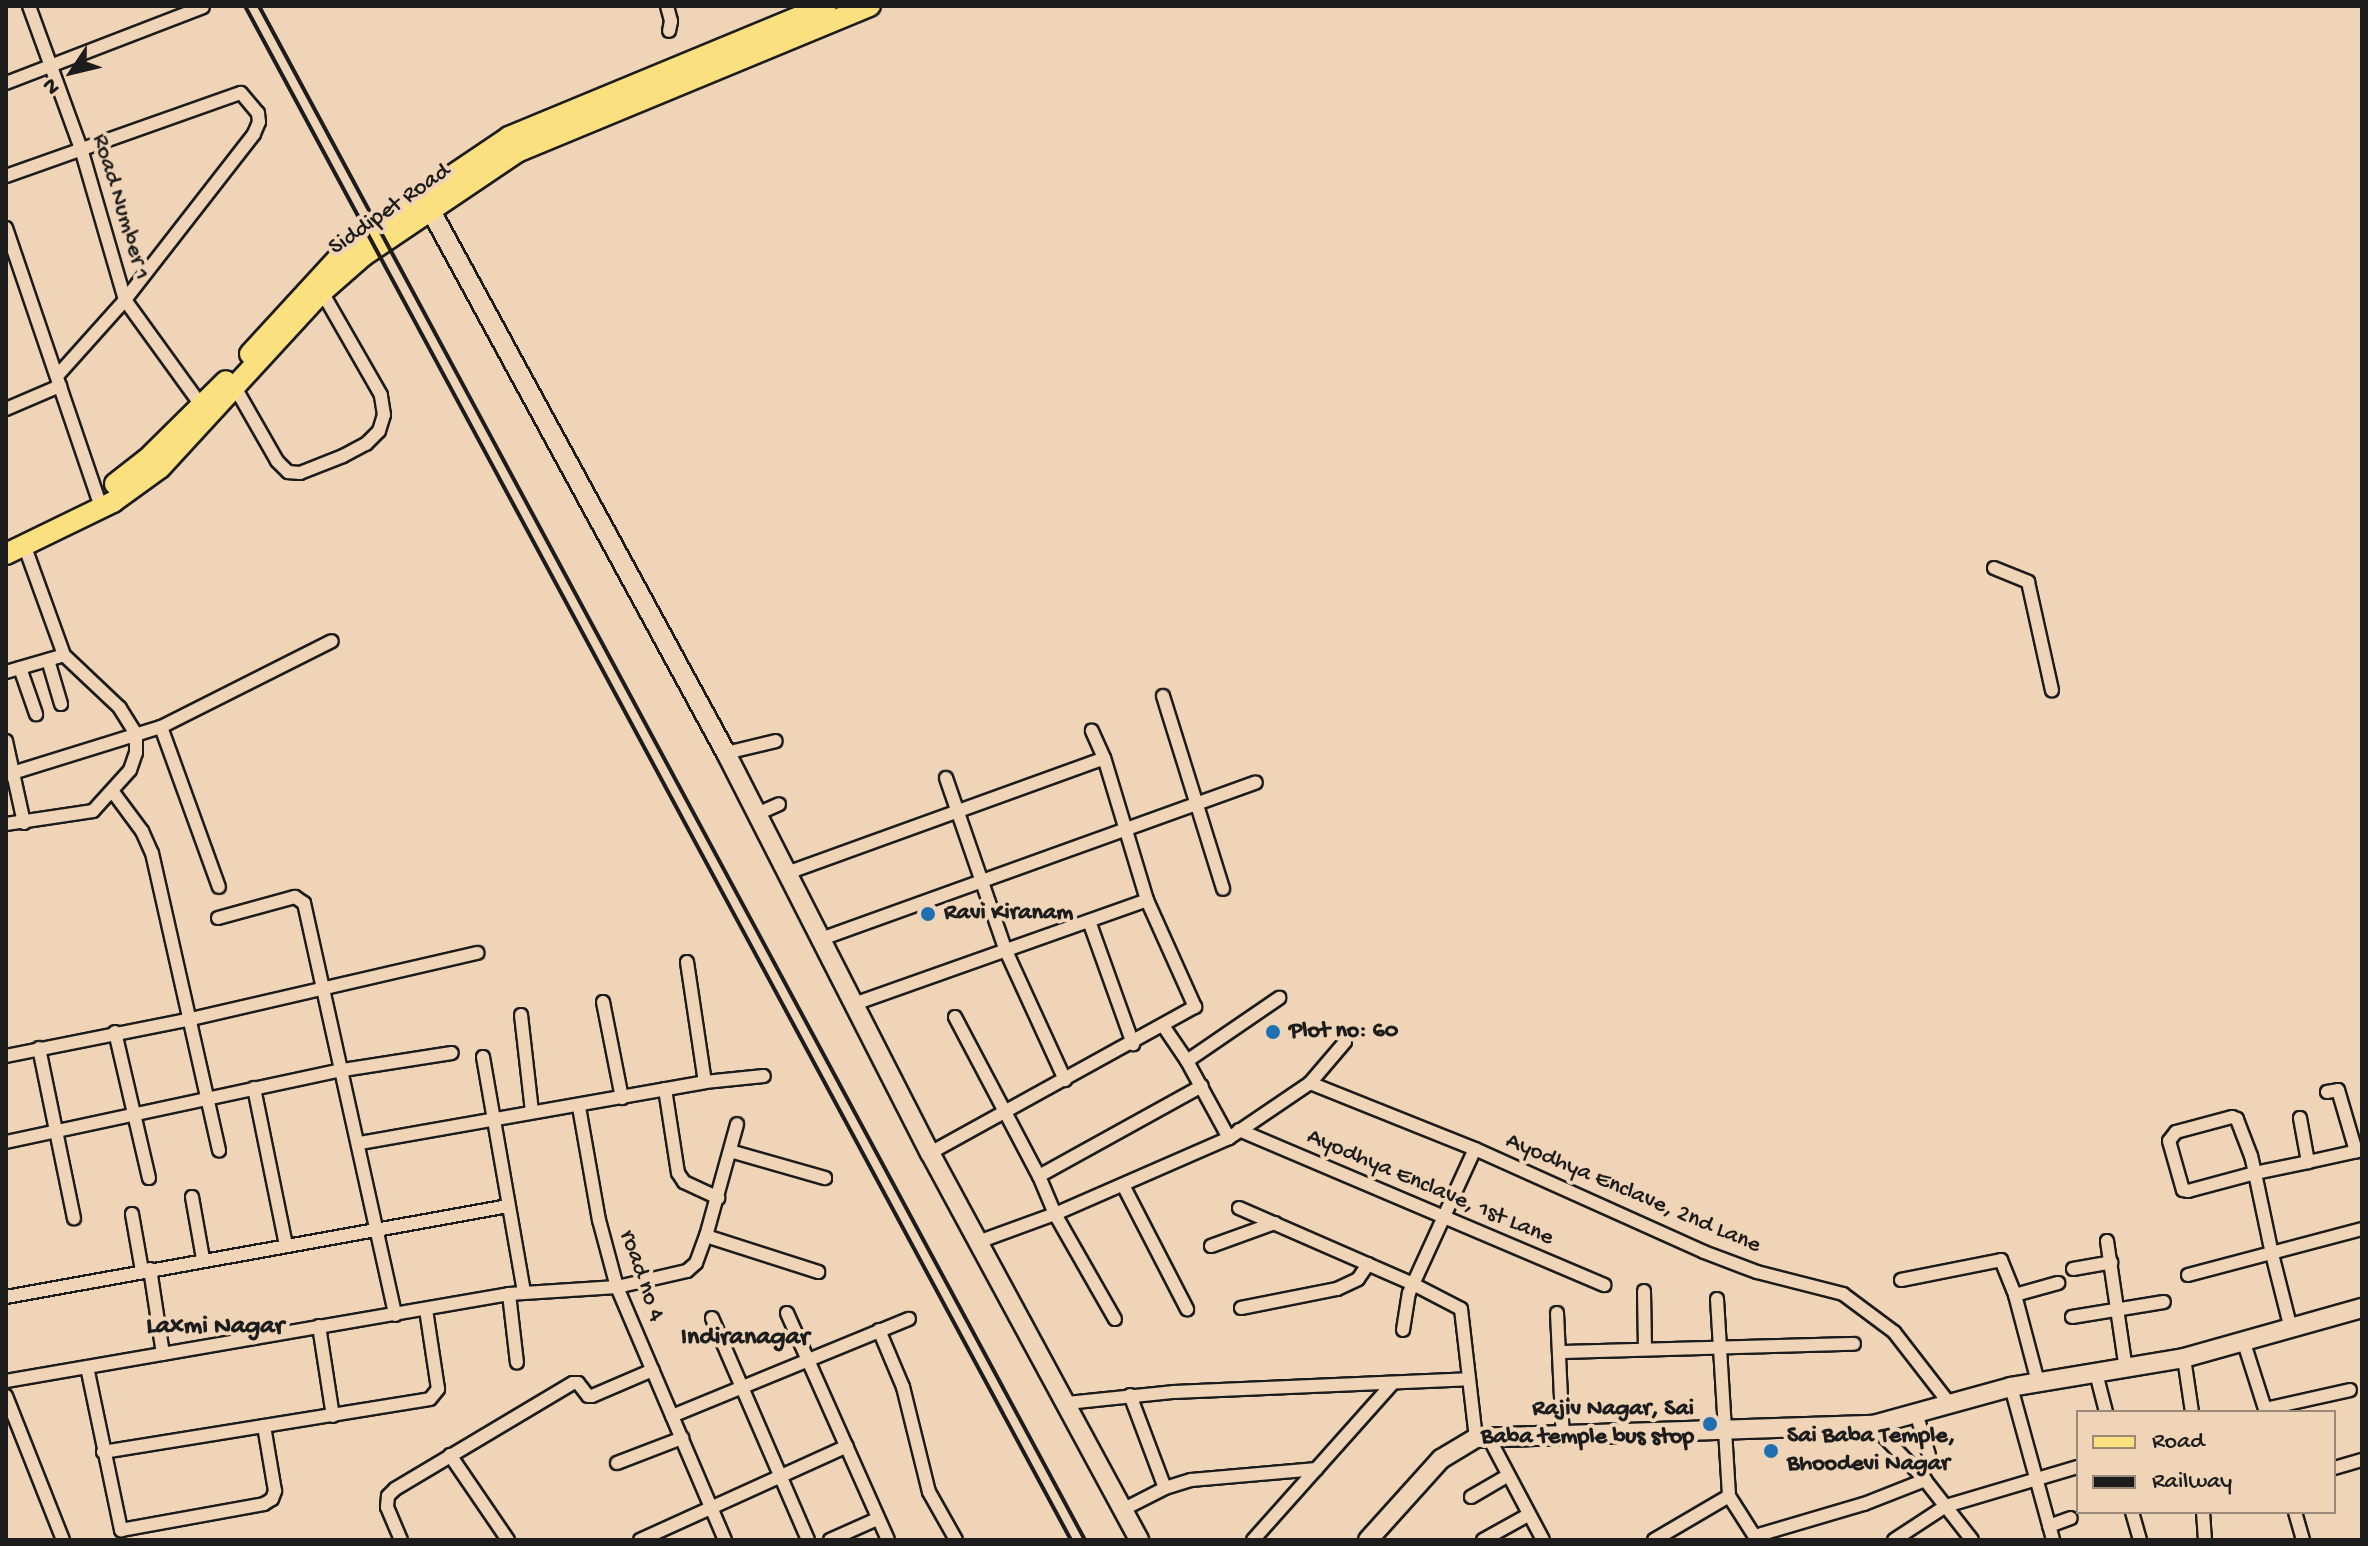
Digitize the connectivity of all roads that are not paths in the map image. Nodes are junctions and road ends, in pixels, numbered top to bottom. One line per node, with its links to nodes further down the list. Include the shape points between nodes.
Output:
1 (29, 6): 7 (street, Road Number 1)
2 (667, 6): 6 (street)
3 (826, 6): 11 (main road, Siddipet Road, via 509,137)
4 (870, 6): 12 (main road, Siddipet Road, via 517,152)
5 (203, 7): 7 (street)
6 (669, 31)
7 (50, 65): 8 (street); 9 (street, Road Number 1)
8 (6, 83)
9 (82, 152): 10 (street); 15 (street, Road Number 1); 15 (street, via 241,93 258,113 254,134)
10 (6, 176)
11 (421, 193): 12 (street); 18 (main road, Siddipet Road, via 352,243)
12 (432, 211): 14 (main road, Siddipet Road, via 363,256); 37 (street)
13 (6, 228): 16 (street)
14 (322, 292): 17 (main road, Siddipet Road); 17 (street, via 381,395 384,415 379,431 343,456 300,473 288,472)
15 (125, 300): 16 (street); 18 (street, Road Number 1)
16 (58, 381): 19 (street); 20 (street)
17 (236, 389): 21 (main road, Siddipet Road, via 160,468 113,502)
18 (201, 405): 20 (main road, Siddipet Road)
19 (6, 409)
20 (98, 498): 21 (main road, Siddipet Road)
21 (14, 545): 24 (street)
22 (1994, 568): 28 (street, via 2028,582)
23 (332, 641): 32 (street)
24 (64, 655): 25 (street); 34 (street, via 120,708)
25 (48, 660): 26 (street); 30 (street)
26 (20, 668): 27 (street); 31 (street)
27 (6, 672)
28 (2052, 690)
29 (1163, 696): 44 (street)
30 (61, 704)
31 (36, 714)
32 (161, 727): 34 (street); 52 (street)
33 (1092, 731): 38 (street)
34 (136, 734): 39 (street); 42 (street, via 130,770)
35 (6, 741): 39 (street)
36 (776, 741): 37 (street)
37 (726, 753): 46 (street)
38 (1104, 758): 45 (street); 49 (street)
39 (9, 774): 47 (street)
40 (946, 778): 45 (street)
41 (1256, 782): 44 (street)
42 (113, 792): 47 (street, via 93,811); 67 (street, via 148,842)
43 (779, 804): 46 (street)
44 (1195, 804): 49 (street); 53 (street)
45 (956, 809): 50 (street); 51 (street)
46 (757, 814): 50 (street)
47 (24, 823): 48 (street)
48 (6, 824)
49 (1126, 828): 51 (street); 54 (street)
50 (787, 873): 57 (street)
51 (980, 881): 57 (street); 58 (street)
52 (219, 887)
53 (1223, 889)
54 (1147, 900): 56 (street); 68 (street, via 1195,1007)
55 (218, 918): 61 (street, via 301,898)
56 (1089, 921): 58 (street); 71 (street)
57 (821, 939): 64 (street)
58 (1006, 951): 64 (street); 79 (street)
59 (478, 953): 61 (street)
60 (687, 962): 80 (street)
61 (325, 989): 67 (street); 77 (street)
62 (1279, 998): 76 (street)
63 (603, 1002): 87 (street)
64 (854, 1004): 103 (street)
65 (521, 1015): 89 (street)
66 (955, 1017): 91 (street)
67 (191, 1019): 69 (street); 86 (street)
68 (1164, 1027): 71 (street); 76 (street)
69 (115, 1032): 72 (street); 90 (street)
70 (1345, 1042): 81 (street)
71 (1133, 1044): 79 (street)
72 (39, 1048): 74 (street); 95 (street)
73 (452, 1053): 77 (street)
74 (6, 1056)
75 (483, 1057): 92 (street)
76 (1187, 1061): 82 (street)
77 (343, 1070): 83 (street); 98 (street)
78 (764, 1076): 80 (street)
79 (1065, 1080): 91 (street)
80 (705, 1082): 84 (street)
81 (1310, 1083): 96 (street); 99 (street, Ayodhya Enclave, 2nd Lane)
82 (1202, 1086): 96 (street); 106 (street)
83 (254, 1088): 86 (street); 124 (street)
84 (665, 1089): 87 (street); 111 (street, via 678,1173 684,1182)
85 (2327, 1092): 100 (street, via 2338,1090)
86 (205, 1098): 90 (street); 101 (street)
87 (622, 1098): 88 (street)
88 (579, 1107): 89 (street); 138 (street, road no 4)
89 (532, 1111): 92 (street)
90 (132, 1113): 95 (street); 107 (street)
91 (1005, 1113): 103 (street); 106 (street)
92 (494, 1118): 98 (street); 112 (street)
93 (2300, 1118): 104 (street)
94 (737, 1124): 102 (street)
95 (56, 1131): 97 (street); 116 (street)
96 (1234, 1134): 109 (street); 117 (street, Ayodhya Enclave, 1st Lane)
97 (6, 1142)
98 (360, 1143): 119 (street)
99 (1475, 1149): 117 (street); 185 (street, Ayodhya Enclave, 2nd Lane, via 1731,1262 1843,1294 1894,1332)
100 (2359, 1150): 104 (street)
101 (219, 1151)
102 (730, 1151): 108 (street); 111 (street)
103 (930, 1153): 123 (street)
104 (2308, 1162): 105 (street)
105 (2255, 1173): 105 (street, via 2232,1117 2176,1132 2169,1141 2183,1190); 126 (street)
106 (1039, 1176): 115 (street)
107 (149, 1178)
108 (825, 1178)
109 (1123, 1185): 115 (street); 148 (street)
110 (192, 1197): 127 (street)
111 (718, 1198): 121 (street)
112 (508, 1206): 119 (street); 140 (street)
113 (1239, 1208): 118 (street)
114 (132, 1214): 131 (street)
115 (1055, 1214): 123 (street); 157 (street)
116 (74, 1218)
117 (1443, 1218): 136 (street); 137 (street, Ayodhya Enclave, 1st Lane)
118 (1275, 1223): 125 (street); 129 (street)
119 (378, 1228): 124 (street); 153 (street)
120 (2362, 1229): 126 (street)
121 (706, 1236): 132 (street); 138 (street, via 696,1263 687,1271)
122 (2107, 1241): 128 (street)
123 (978, 1242): 184 (street)
124 (286, 1245): 127 (street)
125 (1211, 1246)
126 (2272, 1254): 133 (street); 159 (street)
127 (203, 1259): 131 (street)
128 (2111, 1262): 130 (street); 150 (street)
129 (1368, 1264): 136 (street); 146 (street, via 1358,1279 1337,1289)
130 (2073, 1269)
131 (146, 1270): 143 (street); 167 (street)
132 (818, 1272)
133 (2188, 1275)
134 (1901, 1280): 142 (street, via 2001,1260)
135 (2058, 1283): 142 (street)
136 (1413, 1284): 161 (street); 175 (street, via 1461,1309)
137 (1604, 1285)
138 (617, 1287): 140 (street); 172 (street, road no 4)
139 (1644, 1291): 165 (street)
140 (524, 1292): 141 (street)
141 (509, 1294): 149 (street); 170 (street)
142 (2015, 1295): 177 (street)
143 (6, 1297)
144 (1717, 1299): 164 (street)
145 (2164, 1302): 150 (street)
146 (1241, 1308)
147 (2362, 1308): 159 (street)
148 (1187, 1309)
149 (426, 1310): 153 (street); 190 (street, via 436,1395)
150 (2119, 1310): 154 (street); 173 (street)
151 (787, 1313): 169 (street)
152 (1557, 1313): 166 (street)
153 (395, 1315): 158 (street)
154 (2072, 1317)
155 (712, 1318): 179 (street)
156 (909, 1319): 160 (street)
157 (1115, 1319)
158 (319, 1326): 167 (street); 190 (street)
159 (2291, 1329): 162 (street)
160 (879, 1330): 169 (street); 234 (street, via 903,1387 929,1492)
161 (1403, 1330)
162 (2244, 1343): 168 (street); 188 (street)
163 (1854, 1344): 164 (street)
164 (1718, 1346): 165 (street); 194 (street)
165 (1645, 1349): 166 (street)
166 (1560, 1352): 197 (street)
167 (163, 1354): 171 (street)
168 (2184, 1358): 173 (street); 187 (street)
169 (808, 1360): 179 (street); 198 (street)
170 (517, 1363)
171 (87, 1367): 176 (street); 199 (street)
172 (653, 1370): 191 (street, road no 4); 200 (street, via 592,1396 573,1383)
173 (2126, 1370): 174 (street)
174 (2096, 1373): 177 (street); 186 (street)
175 (1468, 1379): 178 (street); 196 (street)
176 (6, 1381)
177 (2038, 1382): 180 (street)
178 (1393, 1383): 182 (street); 206 (street)
179 (742, 1387): 191 (street); 207 (street)
180 (2011, 1387): 185 (street); 210 (street)
181 (2350, 1390): 188 (street)
182 (1130, 1395): 184 (street); 211 (street)
183 (6, 1396): 226 (street)
184 (1067, 1403): 216 (street)
185 (1949, 1403): 189 (street)
186 (2105, 1410)
187 (2192, 1410)
188 (2265, 1410)
189 (1916, 1413): 192 (street); 201 (street)
190 (333, 1416): 193 (street)
191 (672, 1416): 195 (street, road no 4)
192 (1873, 1425): 194 (street); 209 (street)
193 (264, 1426): 199 (street); 199 (street, via 272,1499 121,1530)
194 (1723, 1428): 197 (street); 212 (street)
195 (682, 1438): 203 (street); 215 (street, road no 4)
196 (1482, 1438): 197 (street); 208 (street); 237 (street, via 1441,1459)
197 (1563, 1438)
198 (847, 1446): 207 (street); 222 (street)
199 (103, 1452)
200 (450, 1455): 227 (street, via 388,1496 387,1507); 228 (street)
201 (1929, 1455)
202 (2362, 1460): 204 (street)
203 (617, 1463)
204 (2336, 1467)
205 (2076, 1468): 210 (street)
206 (1317, 1469): 211 (street, via 1247,1473); 236 (street)
207 (781, 1475): 215 (street); 231 (street)
208 (1507, 1476): 213 (street); 220 (street)
209 (1925, 1480): 214 (street); 224 (street)
210 (2035, 1480): 214 (street); 223 (street)
211 (1165, 1488): 216 (street)
212 (1729, 1496): 224 (street); 225 (street)
213 (1471, 1497)
214 (1946, 1506): 240 (street); 241 (street)
215 (711, 1509): 229 (street); 230 (street, road no 4)
216 (1124, 1509): 235 (street)
217 (2133, 1514): 243 (street)
218 (2203, 1514): 244 (street)
219 (2296, 1514): 245 (street)
220 (1528, 1515): 238 (street); 239 (street)
221 (2071, 1518): 223 (street)
222 (877, 1519): 232 (street); 233 (street)
223 (2049, 1526): 242 (street)
224 (1756, 1538)
225 (1658, 1539)
226 (63, 1540)
227 (401, 1540)
228 (508, 1540)
229 (640, 1540)
230 (725, 1540)
231 (808, 1540)
232 (830, 1540)
233 (888, 1540)
234 (956, 1540)
235 (1139, 1540)
236 (1253, 1540)
237 (1368, 1540)
238 (1483, 1540)
239 (1543, 1540)
240 (1894, 1540)
241 (1972, 1540)
242 (2053, 1540)
243 (2140, 1540)
244 (2205, 1540)
245 (2303, 1540)

